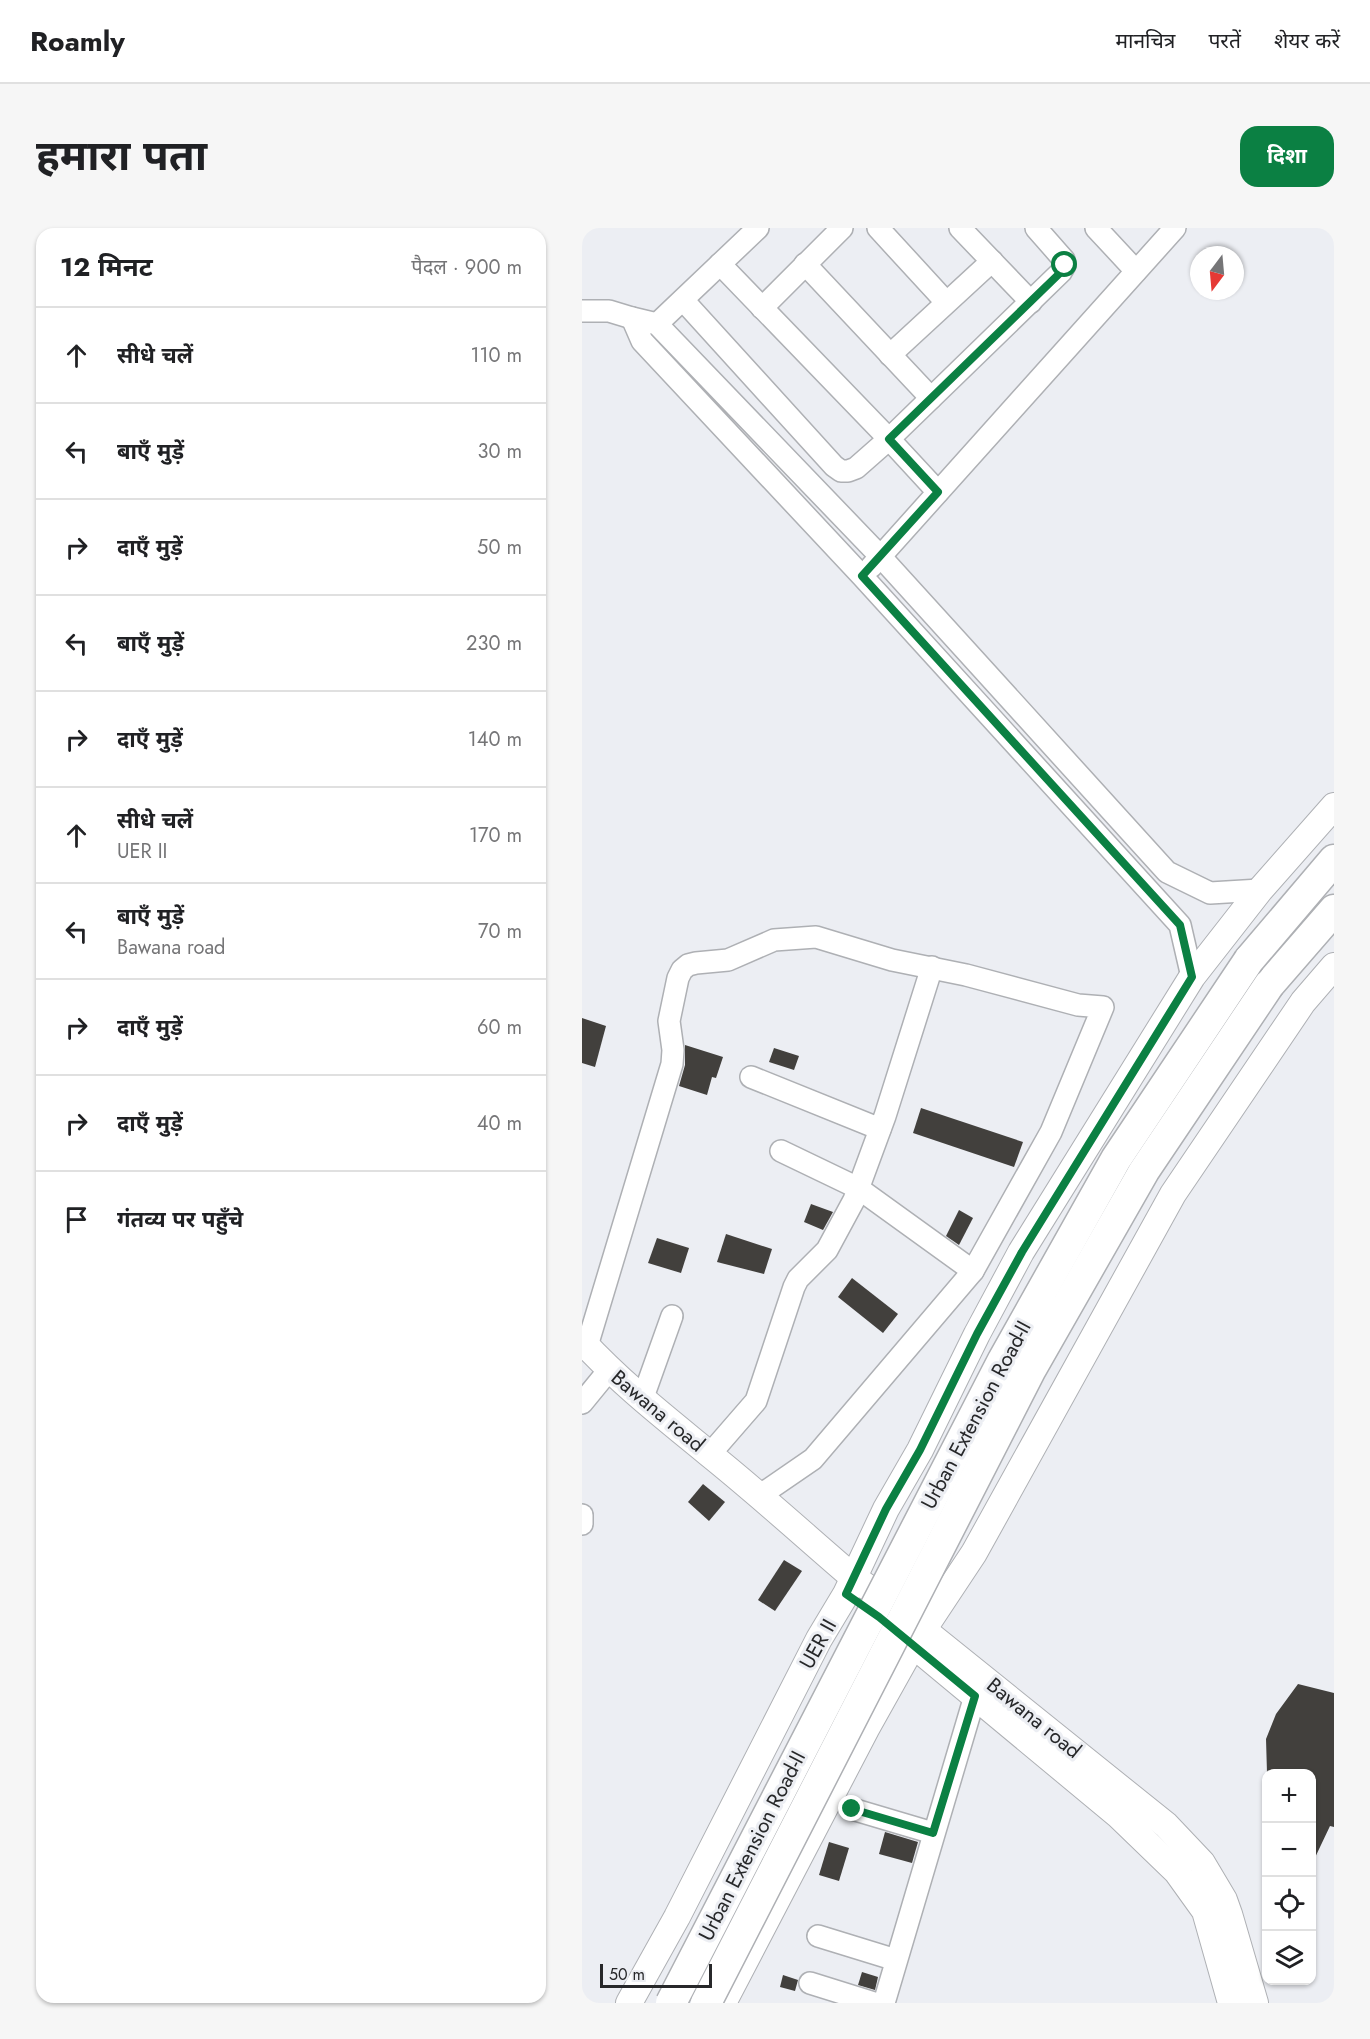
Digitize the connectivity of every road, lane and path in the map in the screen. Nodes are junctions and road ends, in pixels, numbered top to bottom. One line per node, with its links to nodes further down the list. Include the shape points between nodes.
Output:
1 (758, 228): 9 (street)
2 (842, 228): 10 (street)
3 (878, 228): 13 (street)
4 (960, 228): 8 (street)
5 (1036, 228): 14 (street, via 1058,251 1065,265)
6 (1096, 228): 11 (street)
7 (1175, 228): 11 (street)
8 (992, 261): 13 (street); 14 (street)
9 (720, 264): 12 (street); 15 (street)
10 (805, 264): 15 (street); 19 (street)
11 (1136, 271): 22 (street)
12 (683, 300): 18 (street); 21 (street, via 841,471 856,468)
13 (946, 302): 19 (street)
14 (1031, 302): 20 (street)
15 (762, 308): 21 (street)
16 (582, 311): 17 (street, via 609,311)
17 (632, 318): 18 (street); 24 (street, via 642,341)
18 (657, 324): 23 (street)
19 (890, 355): 20 (street)
20 (931, 398): 21 (street)
21 (889, 439): 22 (street)
22 (938, 492): 23 (street)
23 (880, 556): 24 (street); 27 (street, via 1167,872 1210,893)
24 (862, 576): 31 (street, via 1180,925)
25 (1334, 806): 27 (main road, UER II)
26 (1334, 860): 54 (highway, Urban Extension Road-II, bridge, via 1249,960 1116,1159 1009,1350)
27 (1260, 890): 31 (main road, UER II)
28 (1334, 910): 55 (highway, Urban Extension Road-II, bridge, via 1269,985 1144,1171 1031,1369)
29 (1334, 966): 46 (main road, via 1303,1002 1173,1194 974,1553)
30 (932, 967): 33 (street); 36 (street, via 1078,1005 1103,1007 1051,1132); 38 (street, via 805,937 774,940 728,960 696,963 682,970 669,1021 672,1064)
31 (1192, 977): 45 (main road, UER II, via 1022,1252 886,1509)
32 (751, 1077): 33 (street)
33 (880, 1129): 35 (street)
34 (781, 1151): 35 (street)
35 (858, 1188): 36 (street); 41 (street, via 827,1250 794,1287 756,1401)
36 (973, 1271): 42 (street, via 813,1459)
37 (672, 1316): 39 (street)
38 (592, 1361): 39 (main road, Bawana road); 40 (street); 45 (main road, Bawana road)
39 (642, 1400): 41 (main road, Bawana road)
40 (582, 1403)
41 (710, 1454): 42 (main road, Bawana road)
42 (759, 1496): 45 (main road, Bawana road)
43 (582, 1515): 44 (street)
44 (582, 1524)
45 (850, 1586): 46 (main road, Bawana road, via 891,1604); 53 (main road, UER II)
46 (919, 1638): 47 (main road, Bawana road); 56 (main road); 60 (main road, Bawana road, via 1155,1815 1195,1854 1227,1907)
47 (975, 1696): 49 (street); 59 (main road, Bawana road, via 1118,1815 1177,1872 1205,1911)
48 (852, 1809): 49 (street)
49 (933, 1833): 51 (street)
50 (818, 1936): 51 (street)
51 (896, 1960): 58 (street)
52 (810, 1983): 57 (street)
53 (629, 2003)
54 (671, 2003)
55 (706, 2003)
56 (723, 2003)
57 (874, 2003)
58 (884, 2003)
59 (1231, 2003)
60 (1255, 2003)

